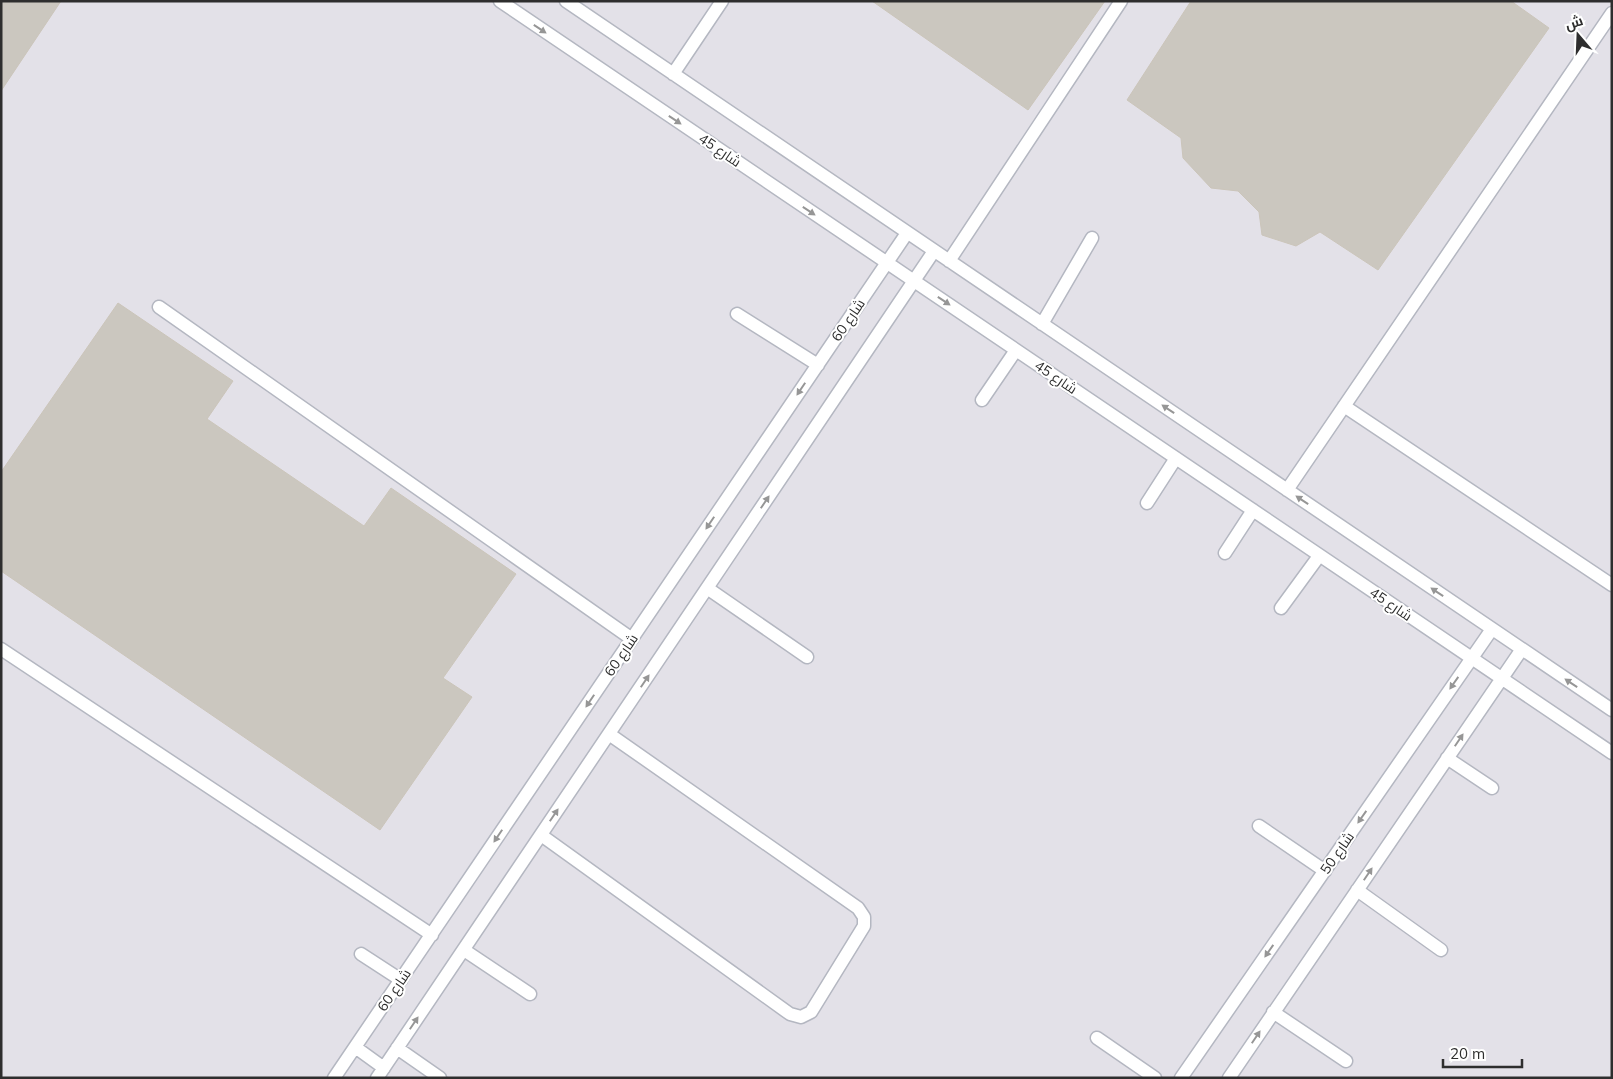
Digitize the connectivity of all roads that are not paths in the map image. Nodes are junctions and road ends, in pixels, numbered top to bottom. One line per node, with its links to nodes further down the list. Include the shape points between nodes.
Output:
1 (500, 1): 11 (lane, شارع 45, one-way to 11)
2 (566, 1): 6 (lane)
3 (722, 1): 6 (lane)
4 (1121, 1): 10 (lane)
5 (1612, 13): 19 (lane)
6 (673, 74): 7 (lane)
7 (907, 233): 9 (lane); 11 (lane, شارع 60)
8 (1092, 238): 15 (lane)
9 (934, 251): 10 (lane); 12 (lane)
10 (949, 261): 15 (lane)
11 (887, 263): 12 (lane, شارع 45); 17 (lane, شارع 60)
12 (914, 281): 16 (lane, شارع 45, one-way to 16); 27 (lane, one-way to 12)
13 (159, 307): 30 (lane)
14 (737, 314): 17 (lane)
15 (1042, 324): 21 (lane, one-way to 15)
16 (1016, 350): 18 (lane); 20 (lane, شارع 45)
17 (818, 365): 30 (lane, شارع 60, one-way to 30)
18 (982, 400)
19 (1344, 406): 21 (lane); 26 (lane)
20 (1176, 458): 22 (lane); 23 (lane, شارع 45)
21 (1287, 490): 29 (lane, one-way to 21)
22 (1146, 503)
23 (1252, 510): 24 (lane); 25 (lane, شارع 45)
24 (1225, 553)
25 (1320, 556): 28 (lane); 34 (lane, شارع 45)
26 (1612, 585)
27 (707, 588): 33 (lane); 37 (lane, one-way to 27)
28 (1281, 608)
29 (1492, 629): 32 (lane); 34 (lane, شارع 50)
30 (632, 638): 45 (lane, شارع 60, one-way to 45)
31 (1, 649): 45 (lane)
32 (1522, 649): 35 (lane); 36 (lane, one-way to 32)
33 (807, 657)
34 (1471, 658): 35 (lane, شارع 45); 43 (lane, شارع 50, one-way to 43)
35 (1501, 679): 38 (lane, شارع 45); 39 (lane, one-way to 35)
36 (1612, 710)
37 (609, 734): 42 (lane, one-way to 37); 42 (lane, via 858,908 864,917 864,926 811,1012 801,1017 790,1014)
38 (1612, 753)
39 (1447, 758): 40 (lane); 44 (lane, one-way to 39)
40 (1492, 788)
41 (1259, 826): 43 (lane)
42 (541, 835): 46 (lane)
43 (1324, 871): 60 (lane, شارع 50, one-way to 60)
44 (1357, 890): 47 (lane); 51 (lane)
45 (432, 935): 49 (lane, شارع 60)
46 (464, 950): 50 (lane); 54 (lane, one-way to 46)
47 (1441, 950)
48 (360, 954): 49 (lane)
49 (401, 980): 53 (lane, شارع 60)
50 (530, 994)
51 (1273, 1012): 55 (lane); 61 (lane, one-way to 51)
52 (1096, 1038): 59 (lane)
53 (355, 1048): 56 (lane); 57 (lane, شارع 60)
54 (397, 1048): 56 (lane); 58 (lane)
55 (1346, 1061)
56 (380, 1073)
57 (334, 1078)
58 (440, 1078)
59 (1155, 1078)
60 (1181, 1078)
61 (1229, 1078)

